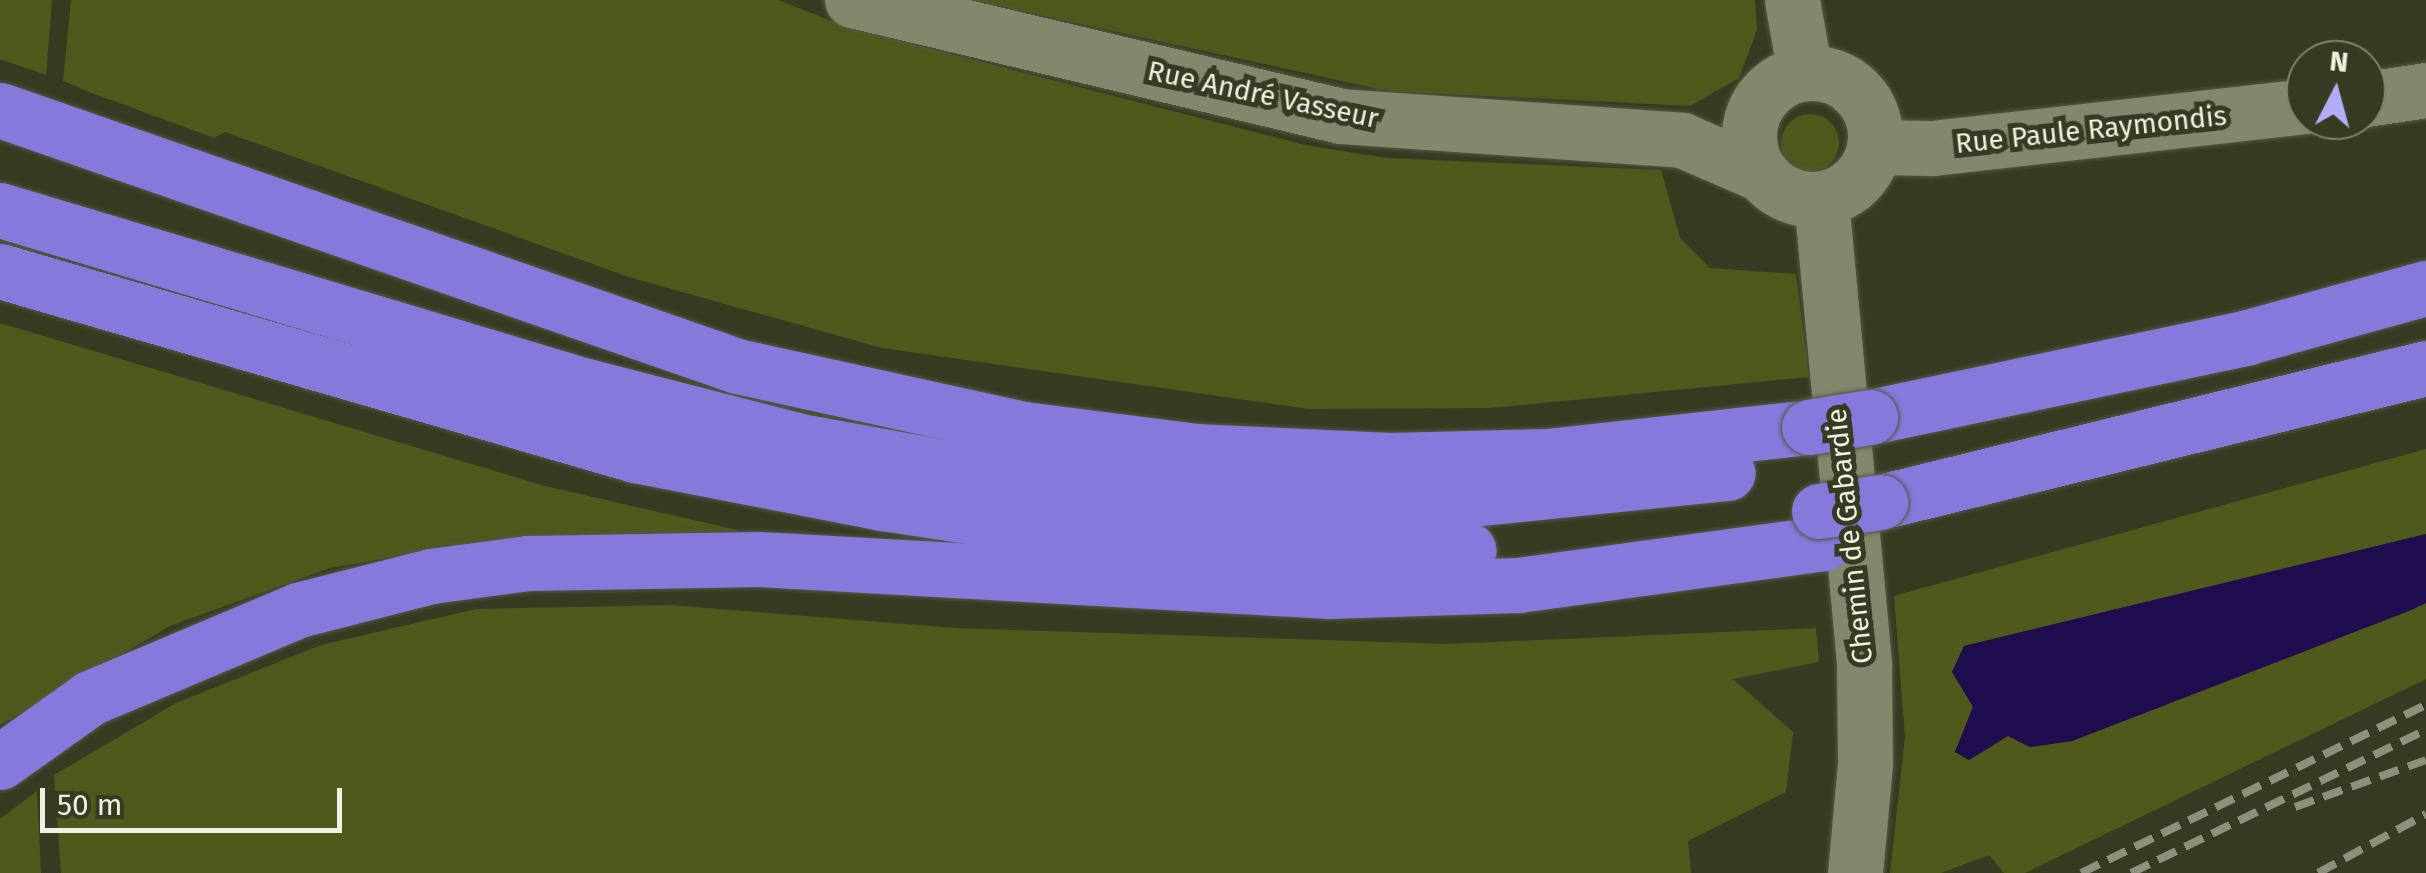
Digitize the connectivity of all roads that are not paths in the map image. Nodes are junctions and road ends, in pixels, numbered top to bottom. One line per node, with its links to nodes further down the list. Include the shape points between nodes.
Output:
1 (852, 0): 9 (street, Rue André Vasseur, via 1341,116)
2 (1792, 0): 3 (street)
3 (1805, 73): 6 (street, via 1777,84); 10 (street, via 1825,74 1858,93 1875,127)
4 (2426, 90): 5 (street)
5 (2386, 96)
6 (1756, 106): 9 (street, Rue André Vasseur); 11 (street, via 1749,142)
7 (2286, 108): 10 (street, Rue Paule Raymondis, via 1932,148)
8 (0, 110): 20 (highway, via 737,366 1024,429 1194,451 1391,460 1547,456)
9 (1682, 140): 11 (street, Rue André Vasseur)
10 (1875, 146): 12 (street, via 1856,181)
11 (1763, 175): 12 (street, via 1783,192)
12 (1822, 199): 22 (street, Chemin de Gabardie, via 1864,666 1865,764)
13 (0, 210): 20 (highway, via 604,391 800,441 1004,478 1314,502)
14 (0, 271): 20 (highway, via 635,455 1074,532 1427,552 1653,536)
15 (2426, 288): 19 (highway, via 2230,341)
16 (2426, 320): 19 (highway)
17 (2426, 368): 19 (highway)
18 (2426, 393): 19 (highway, via 2205,455)
19 (1876, 476): 20 (highway); 20 (highway)
20 (1816, 486): 21 (highway, via 1518,585 1329,592 759,559 528,563 431,576 298,610 90,698)
21 (0, 762)
22 (1855, 873)

